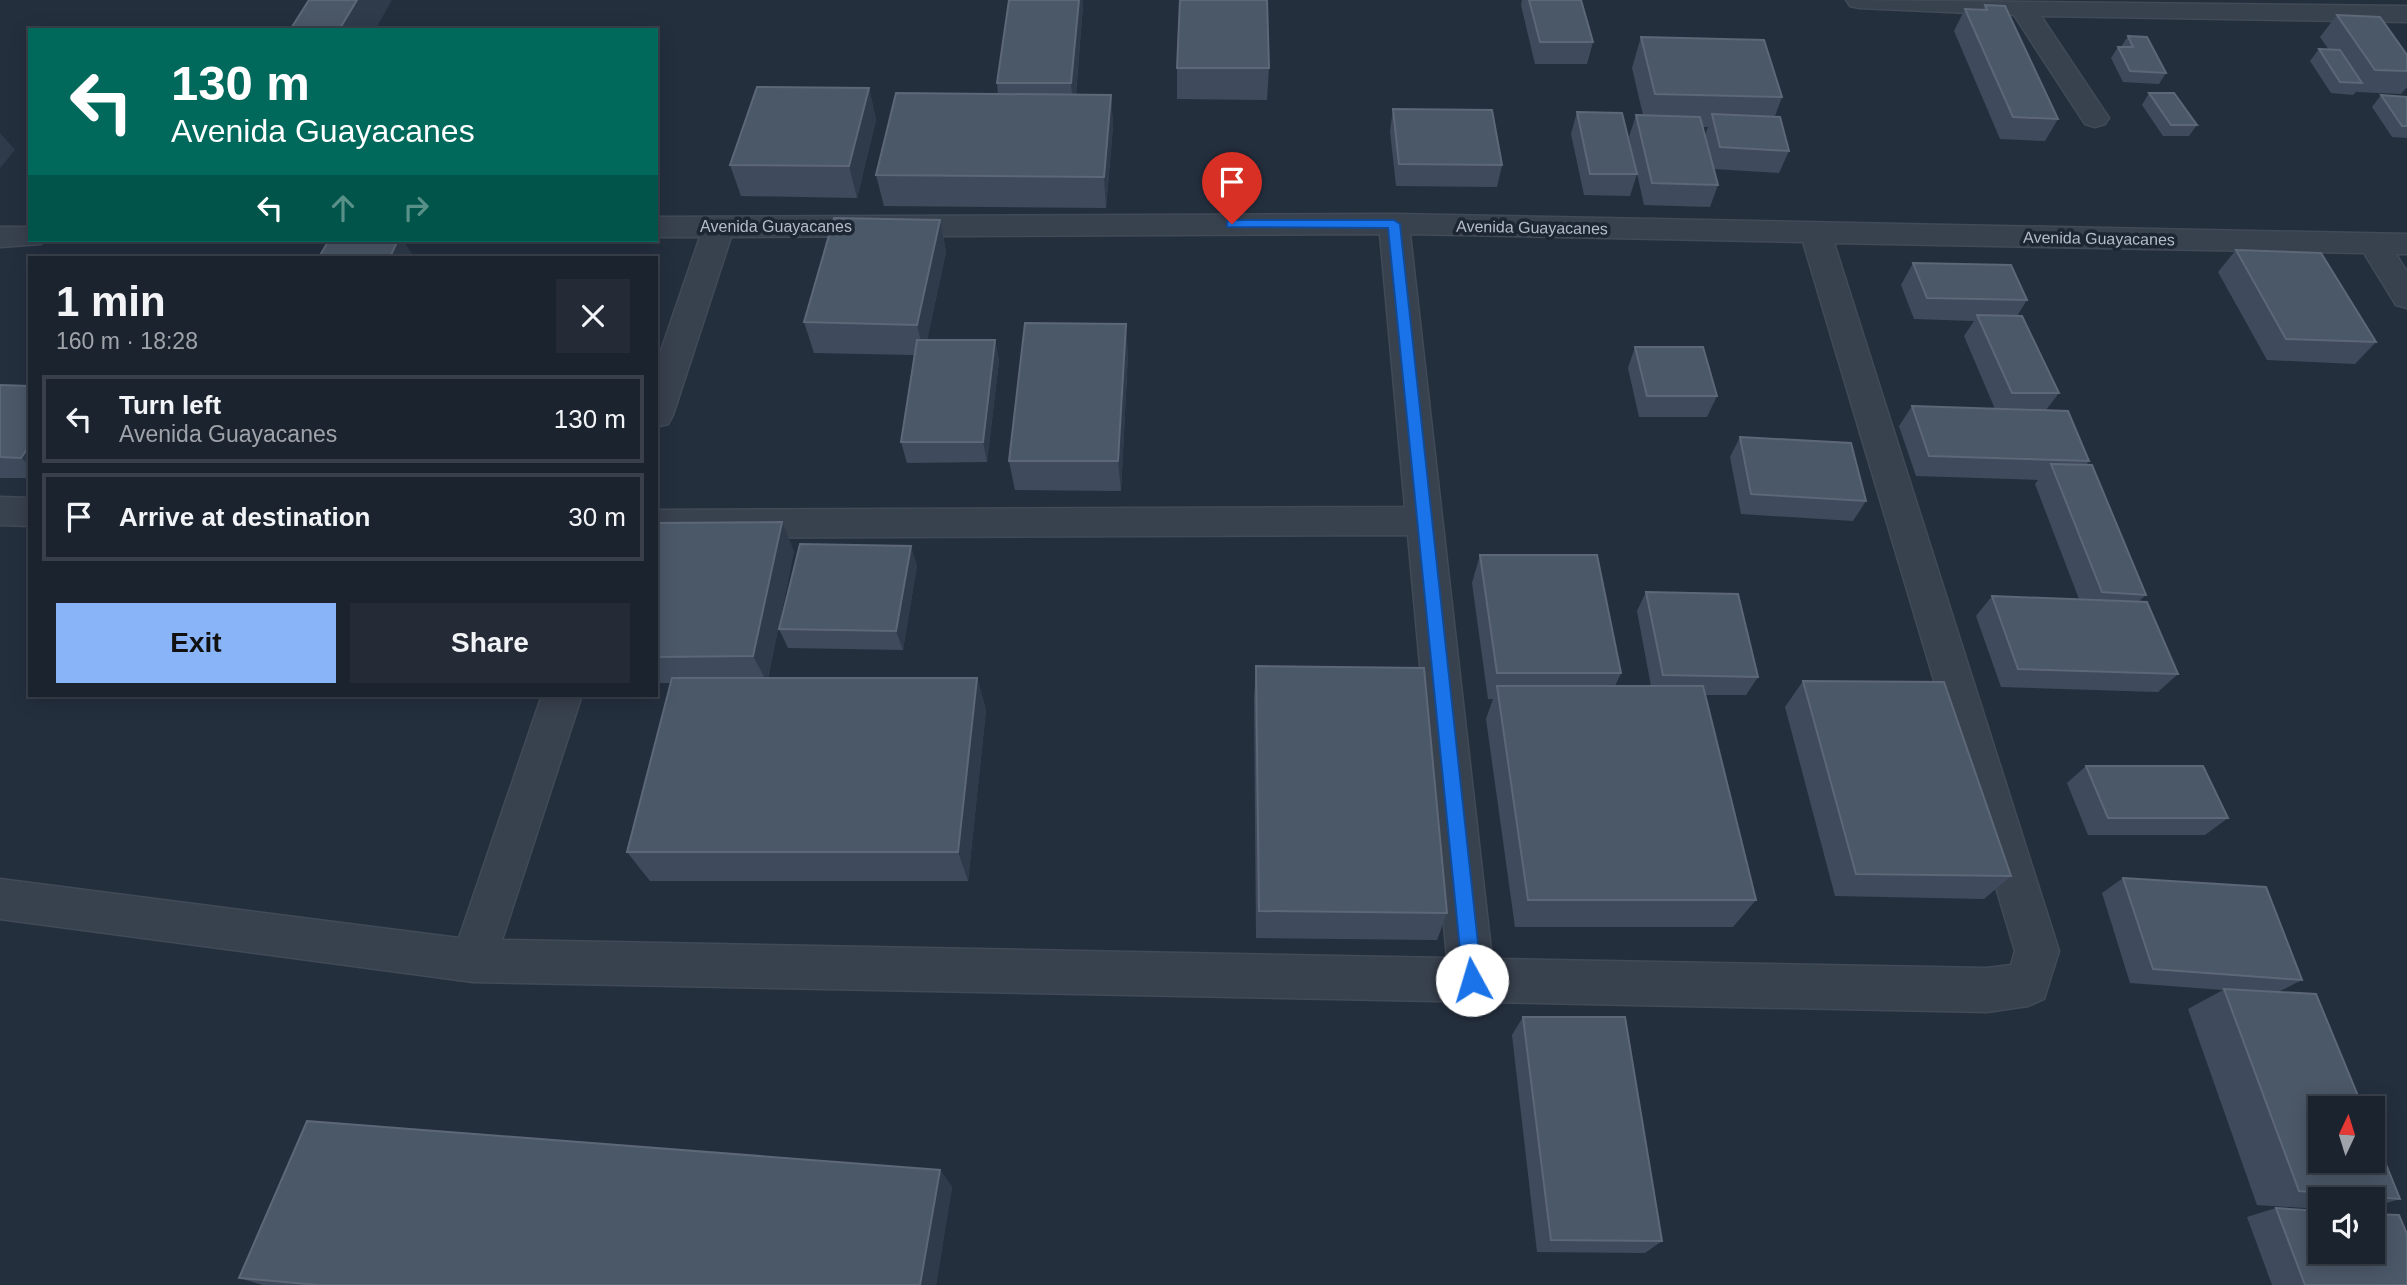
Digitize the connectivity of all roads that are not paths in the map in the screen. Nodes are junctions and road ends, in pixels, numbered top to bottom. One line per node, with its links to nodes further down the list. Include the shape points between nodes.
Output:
1 (1859, 0): 2 (street)
2 (2022, 8): 3 (street); 4 (street)
3 (2407, 14)
4 (2095, 118)
5 (1394, 224): 6 (street, Avenida Guayacanes); 8 (street, Avenida Guayacanes); 17 (street)
6 (719, 226): 7 (street, Avenida Guayacanes); 14 (street)
7 (658, 227)
8 (1816, 233): 11 (street, Avenida Guayacanes); 22 (street, via 2037,951 2028,984 1987,990)
9 (0, 237): 10 (street)
10 (28, 237)
11 (2372, 243): 12 (street, Avenida Guayacanes); 13 (street)
12 (2407, 244)
13 (2407, 297)
14 (658, 409)
15 (0, 511): 16 (street)
16 (28, 512)
17 (1423, 521): 18 (street); 22 (street)
18 (658, 524)
19 (561, 697): 21 (street)
20 (0, 899): 21 (street)
21 (473, 961): 22 (street)
22 (1472, 980)

